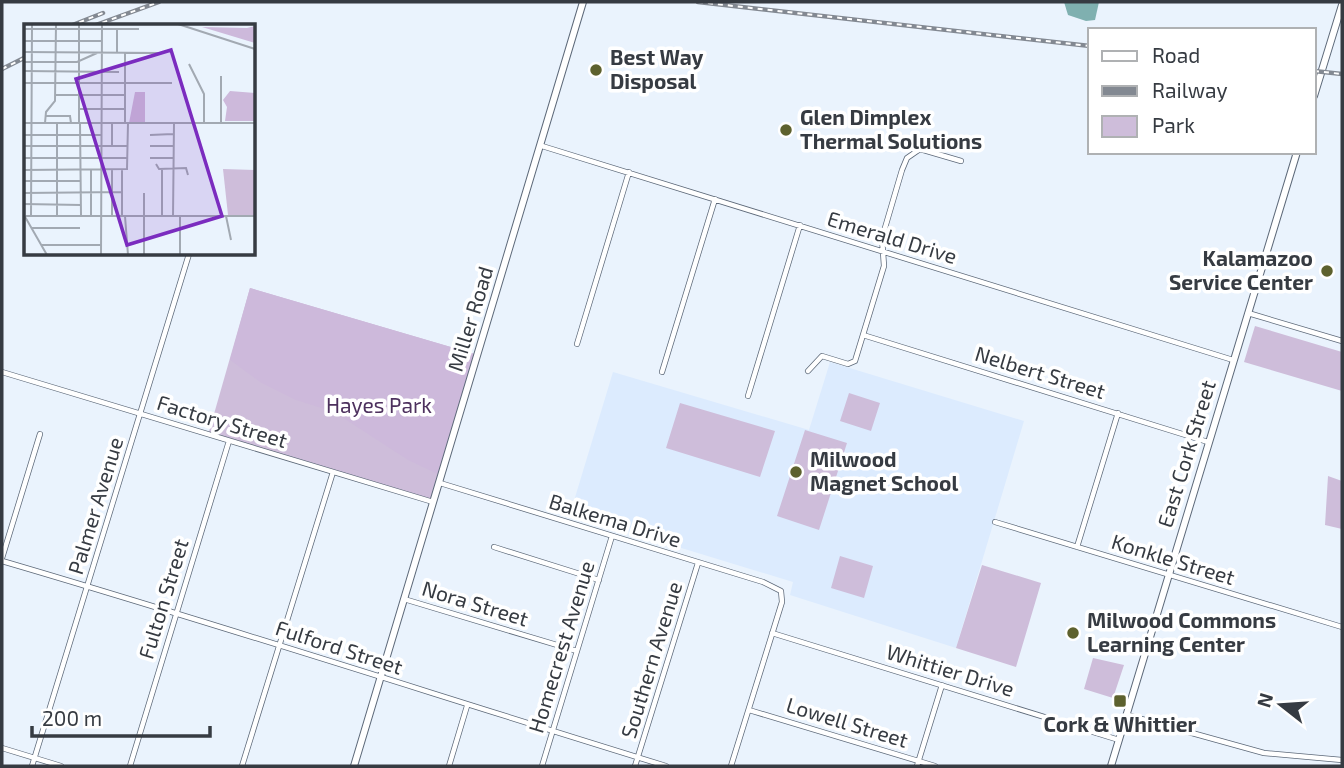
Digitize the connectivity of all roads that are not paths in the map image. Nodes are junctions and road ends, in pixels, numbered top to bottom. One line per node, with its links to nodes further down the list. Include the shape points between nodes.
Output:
1 (583, 2): 4 (street, Miller Road)
2 (1342, 5): 3 (street)
3 (1316, 90)
4 (542, 146): 7 (street, Emerald Drive); 27 (street, Miller Road)
5 (1296, 154): 12 (street, East Cork Street)
6 (961, 161): 10 (street, via 925,150 911,154 890,210)
7 (629, 173): 8 (street, Emerald Drive); 15 (street)
8 (715, 199): 9 (street, Emerald Drive); 19 (street)
9 (800, 226): 10 (street, Emerald Drive); 20 (street)
10 (883, 251): 13 (street, via 884,266); 16 (street, Emerald Drive)
11 (188, 256): 22 (street, Palmer Avenue)
12 (1248, 313): 14 (street); 16 (street, East Cork Street)
13 (863, 335): 17 (street, via 853,363 822,356); 21 (street, Nelbert Street)
14 (1342, 341)
15 (577, 344)
16 (1234, 360): 25 (street, East Cork Street)
17 (808, 371)
18 (2, 372): 22 (street, Factory Street)
19 (662, 372)
20 (748, 396)
21 (1118, 413): 25 (street, Nelbert Street); 32 (street)
22 (140, 414): 24 (street, Factory Street); 37 (street, Palmer Avenue)
23 (40, 434): 33 (street)
24 (229, 441): 26 (street, Factory Street); 39 (street, Fulton Street)
25 (1208, 442): 35 (street, East Cork Street)
26 (333, 472): 28 (street, Factory Street); 42 (street)
27 (440, 483): 28 (street, Miller Road); 30 (street, Balkema Drive)
28 (434, 503): 38 (street, Miller Road)
29 (995, 522): 32 (street, Konkle Street)
30 (612, 536): 34 (street, Balkema Drive); 36 (street, Homecrest Avenue)
31 (494, 547): 36 (street)
32 (1077, 547): 35 (street, Konkle Street)
33 (2, 559): 37 (street, Fulford Street)
34 (698, 563): 41 (street, Balkema Drive, via 781,591); 53 (street, Southern Avenue)
35 (1169, 575): 40 (street, Konkle Street); 48 (street, East Cork Street)
36 (599, 580): 43 (street, Homecrest Avenue)
37 (88, 586): 39 (street, Fulford Street); 52 (street, Palmer Avenue)
38 (404, 599): 43 (street, Nora Street); 44 (street, Miller Road)
39 (176, 612): 42 (street, Fulford Street); 58 (street, Fulton Street)
40 (1342, 627)
41 (772, 633): 45 (street, Whittier Drive); 47 (street)
42 (279, 645): 44 (street, Fulford Street); 59 (street)
43 (577, 651): 49 (street, Homecrest Avenue)
44 (380, 677): 46 (street, Fulford Street); 60 (street, Miller Road)
45 (942, 685): 50 (street, Whittier Drive); 55 (street)
46 (467, 706): 49 (street, Fulford Street); 61 (street)
47 (749, 709): 55 (street, Lowell Street); 65 (street)
48 (1127, 715): 50 (street, East Cork Street); 54 (street, via 1264,754)
49 (553, 732): 53 (street, Fulford Street); 62 (street, Homecrest Avenue)
50 (1119, 740): 67 (street, East Cork Street)
51 (2, 748): 52 (street)
52 (34, 758): 56 (street, Palmer Avenue); 57 (street)
53 (638, 758): 63 (street, Southern Avenue); 64 (street, Fulford Street)
54 (1342, 760)
55 (918, 764): 66 (street, Lowell Street)
56 (32, 766)
57 (61, 766)
58 (130, 766)
59 (242, 766)
60 (354, 766)
61 (449, 766)
62 (542, 766)
63 (635, 766)
64 (666, 766)
65 (731, 766)
66 (935, 766)
67 (1111, 766)

